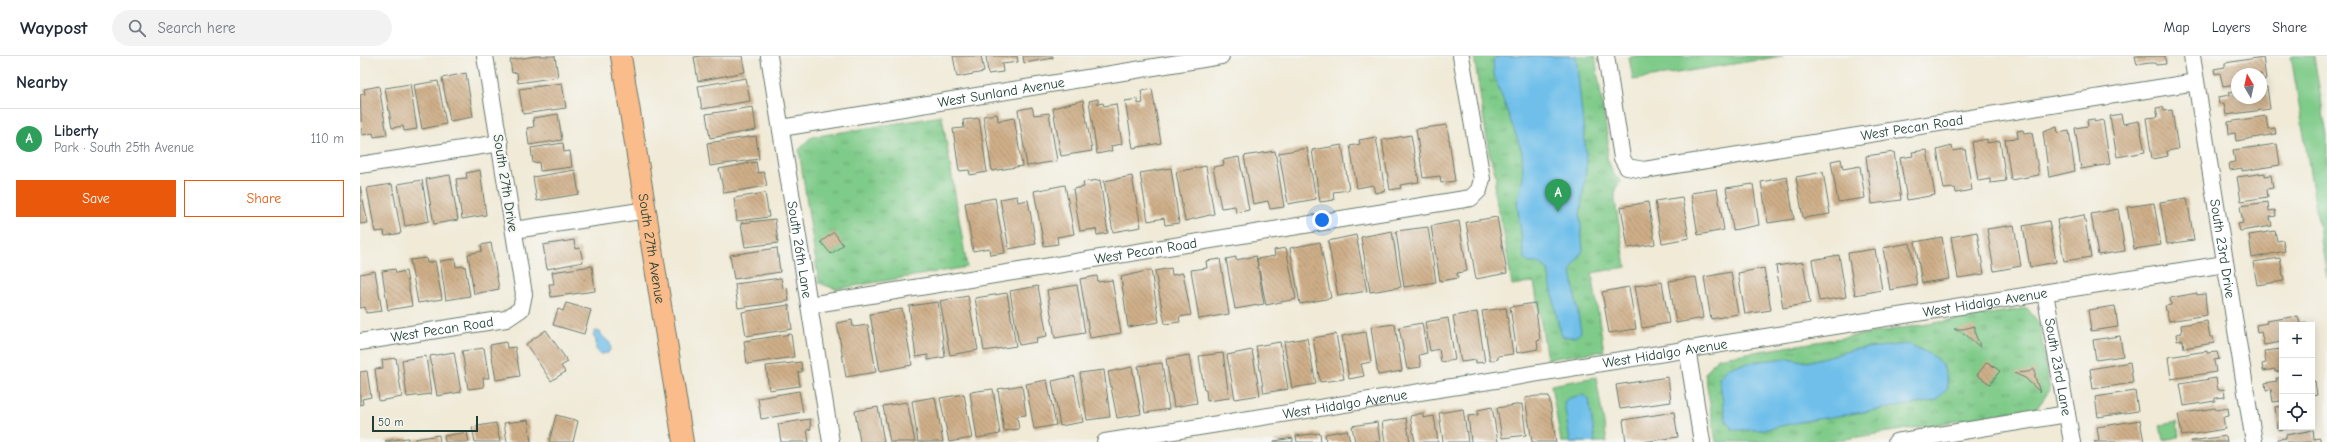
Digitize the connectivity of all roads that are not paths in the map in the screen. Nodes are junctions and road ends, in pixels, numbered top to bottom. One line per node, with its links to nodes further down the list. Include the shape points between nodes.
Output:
1 (485, 56): 10 (street, South 27th Drive)
2 (621, 56): 12 (main road, South 27th Avenue)
3 (769, 56): 9 (street, South 26th Lane)
4 (1221, 56): 9 (street, West Sunland Avenue)
5 (1461, 56): 16 (street, West Pecan Road, via 1482,179 1479,190 1471,198)
6 (1606, 56): 8 (street, West Pecan Road, via 1622,158 1627,167 1644,170)
7 (2192, 56): 8 (street, South 23rd Drive)
8 (2196, 82): 14 (street, South 23rd Drive)
9 (781, 128): 16 (street, South 26th Lane)
10 (500, 143): 11 (street); 13 (street, South 27th Drive)
11 (360, 165)
12 (647, 210): 13 (street); 21 (main road, South 27th Avenue)
13 (514, 230): 17 (street, South 27th Drive, via 524,294)
14 (2225, 264): 15 (street, West Hidalgo Avenue); 27 (street, South 23rd Drive)
15 (2045, 292): 19 (street, West Hidalgo Avenue); 20 (street, South 23rd Lane)
16 (809, 305): 22 (street, South 26th Lane)
17 (521, 310): 18 (street, West Pecan Road, via 506,319)
18 (360, 342)
19 (1687, 348): 23 (street, West Hidalgo Avenue); 24 (street)
20 (2067, 414): 25 (street); 26 (street, South 23rd Lane)
21 (683, 442)
22 (831, 442)
23 (1104, 442)
24 (1702, 442)
25 (1896, 442)
26 (2072, 442)
27 (2254, 442)

